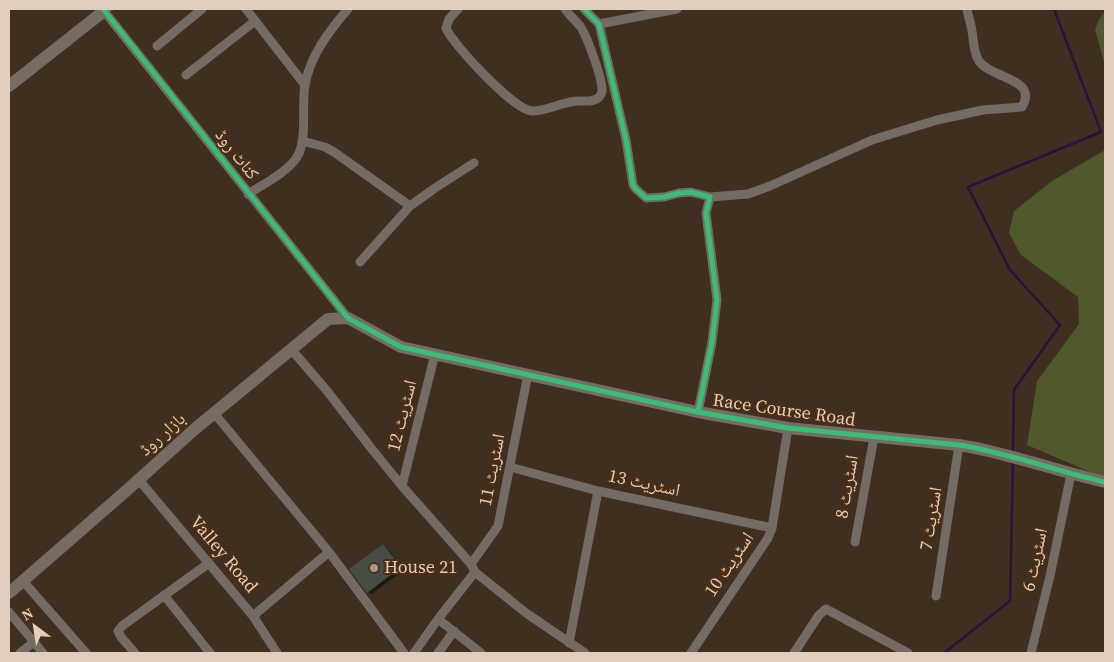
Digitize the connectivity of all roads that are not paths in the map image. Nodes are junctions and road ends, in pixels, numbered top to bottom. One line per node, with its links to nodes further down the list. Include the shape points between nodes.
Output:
1 (202, 9): 12 (street)
2 (246, 9): 10 (street)
3 (348, 9): 14 (street, via 320,46)
4 (458, 9): 5 (street, via 446,28 448,34 500,90 531,111 590,101 601,94 602,85 589,45 580,26)
5 (565, 9)
6 (584, 9): 11 (street)
7 (677, 9): 11 (street)
8 (967, 9): 19 (street, via 979,61 984,67 1021,86 1026,99 1022,108 982,110 937,120 872,140 748,194)
9 (105, 10): 15 (street); 18 (street, کناٹ روڈ)
10 (255, 21): 13 (street); 14 (street)
11 (599, 24): 19 (street, via 633,185 646,198 691,192)
12 (157, 46)
13 (186, 75)
14 (305, 85): 16 (street)
15 (9, 86)
16 (302, 141): 18 (street, via 296,159 280,174); 20 (street, via 326,147)
17 (474, 163): 20 (street)
18 (248, 194): 22 (street, کناٹ روڈ)
19 (710, 197): 26 (street, via 706,213 717,300)
20 (410, 206): 21 (street)
21 (360, 262)
22 (348, 318): 23 (street, بازار روڈ, via 328,319); 24 (street, Race Course Road, via 401,346)
23 (291, 349): 27 (street, بازار روڈ); 35 (street)
24 (435, 354): 25 (street, Race Course Road); 35 (street, اسٹریٹ 12)
25 (528, 374): 26 (street, Race Course Road); 31 (street, اسٹریٹ 11)
26 (698, 412): 28 (street, Race Course Road)
27 (214, 413): 33 (street, بازار روڈ); 39 (street)
28 (788, 428): 29 (street, Race Course Road); 37 (street, اسٹریٹ 10)
29 (874, 437): 30 (street, Race Course Road); 38 (street, اسٹریٹ 8)
30 (959, 446): 32 (street, Race Course Road); 45 (street, اسٹریٹ 7)
31 (510, 467): 36 (street, اسٹریٹ 13); 41 (street, اسٹریٹ 11, via 498,526)
32 (1071, 474): 34 (street, Race Course Road); 66 (street, اسٹریٹ 6)
33 (139, 480): 40 (street, Valley Road); 42 (street, بازار روڈ)
34 (1105, 482)
35 (402, 486): 41 (street)
36 (598, 490): 37 (street, اسٹریٹ 13); 51 (street)
37 (772, 528): 63 (street, اسٹریٹ 10)
38 (855, 542)
39 (329, 552): 47 (street); 58 (street)
40 (209, 563): 44 (street); 47 (street, Valley Road)
41 (473, 568): 48 (street, اسٹریٹ 11); 51 (street)
42 (23, 581): 43 (street, بازار روڈ); 54 (street)
43 (9, 593)
44 (164, 595): 55 (street, via 118,631); 56 (street)
45 (936, 596)
46 (9, 612): 50 (street)
47 (253, 616): 57 (street, Valley Road)
48 (438, 619): 49 (street); 59 (street, اسٹریٹ 11)
49 (454, 631): 60 (street); 61 (street)
50 (34, 642): 52 (street); 53 (street)
51 (572, 648): 62 (street)
52 (20, 653)
53 (43, 653)
54 (86, 653)
55 (134, 653)
56 (210, 653)
57 (277, 653)
58 (404, 653)
59 (414, 653)
60 (438, 653)
61 (481, 653)
62 (585, 653)
63 (691, 653)
64 (794, 653): 65 (street, via 826,609)
65 (908, 653)
66 (1031, 653)

